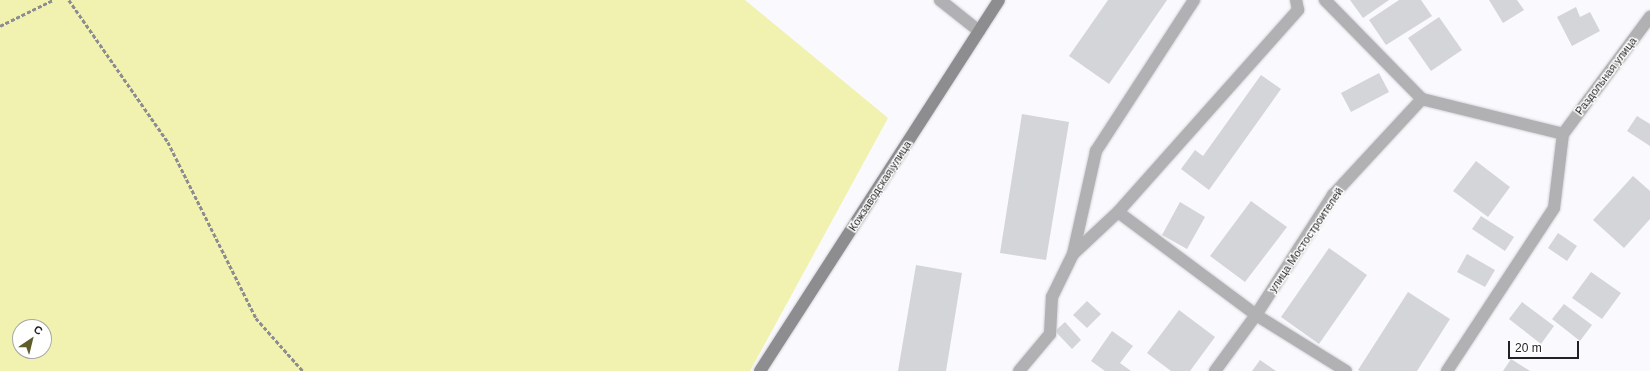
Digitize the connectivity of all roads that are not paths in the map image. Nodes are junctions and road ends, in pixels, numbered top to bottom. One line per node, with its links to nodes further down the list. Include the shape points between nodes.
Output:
1 (940, 0): 7 (street)
2 (999, 0): 7 (main road, Кожзаводская улица)
3 (1194, 0): 11 (street, via 1096,151)
4 (1296, 0): 10 (street, via 1298,10)
5 (1325, 0): 8 (street)
6 (1650, 17): 9 (street, Раздольная улица)
7 (980, 31): 13 (main road, Кожзаводская улица)
8 (1422, 99): 9 (street); 12 (street, улица Мостостроителей, via 1333,195)
9 (1563, 134): 17 (street, via 1554,208)
10 (1118, 212): 11 (street); 12 (street)
11 (1073, 254): 14 (street, via 1052,297 1050,334)
12 (1256, 315): 15 (street, улица Мостостроителей); 16 (street)
13 (760, 371)
14 (1019, 371)
15 (1215, 371)
16 (1346, 371)
17 (1447, 371)

